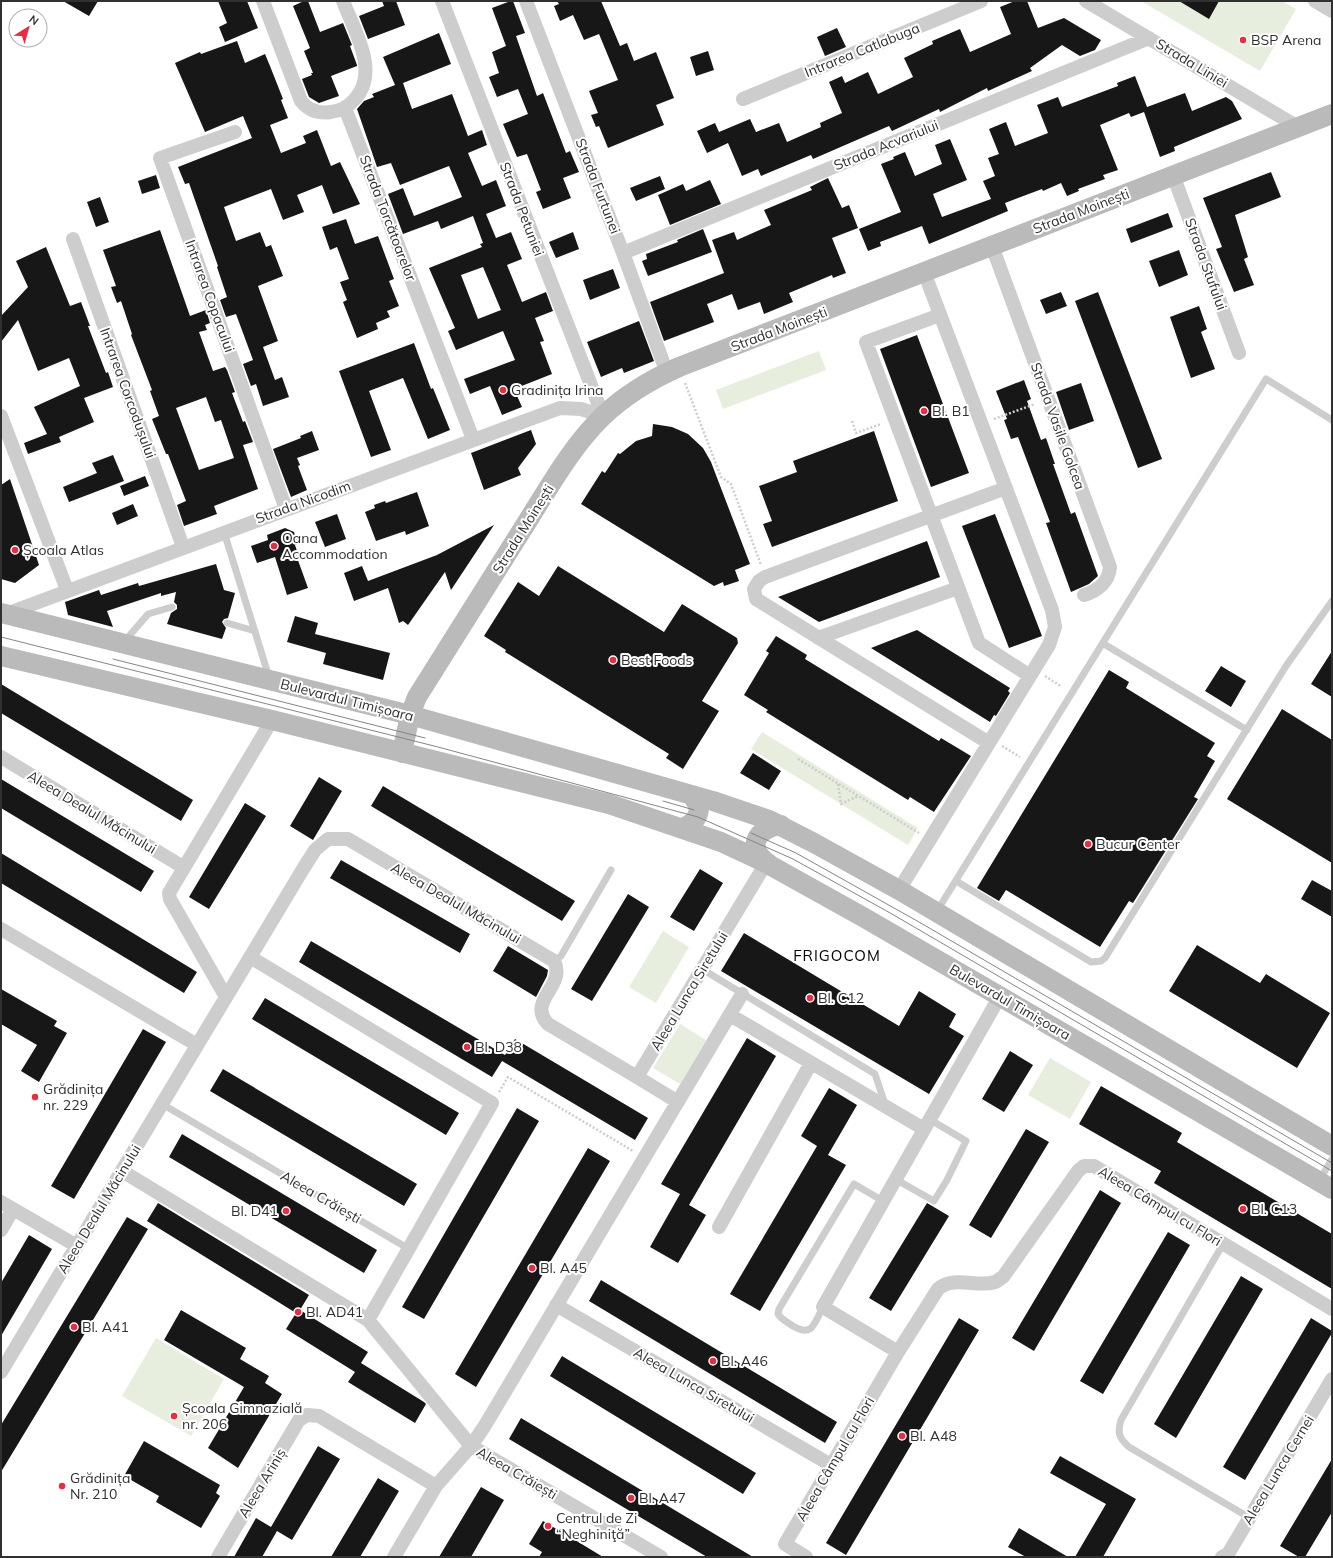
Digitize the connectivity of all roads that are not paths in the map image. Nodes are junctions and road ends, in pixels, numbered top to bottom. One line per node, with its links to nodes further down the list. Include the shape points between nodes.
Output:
1 (264, 1): 11 (street, via 301,101 311,111 323,113)
2 (343, 1): 11 (street, via 366,68 359,95)
3 (442, 1): 24 (street, Strada Petuniei)
4 (526, 1): 18 (street, Strada Furtunei)
5 (981, 1): 10 (street, Intrarea Catlabuga)
6 (1086, 1): 9 (street, Strada Liniei)
7 (1316, 1): 8 (street)
8 (1332, 11)
9 (1149, 38): 13 (street, Strada Liniei); 18 (street, Strada Acvariului)
10 (743, 99)
11 (345, 108): 26 (street, Strada Torcătoarelor)
12 (1332, 114): 13 (main road, Strada Moinești)
13 (1298, 127): 15 (main road, Strada Moinești)
14 (235, 132): 28 (street, Intrarea Copacului, via 160,158)
15 (1174, 175): 17 (main road, Strada Moinești); 21 (street, Strada Stufului)
16 (73, 240): 31 (street, Intrarea Corcodușului)
17 (992, 246): 19 (main road, Strada Moinești); 34 (street, Strada Vasile Golcea, via 1110,567 1099,589)
18 (623, 253): 22 (street, Strada Furtunei)
19 (924, 272): 20 (street); 22 (main road, Strada Moinești)
20 (940, 314): 27 (street); 29 (street, via 866,342)
21 (1239, 352)
22 (673, 370): 24 (main road, Strada Moinești, via 626,397)
23 (1, 416): 33 (street)
24 (603, 416): 26 (street, Strada Nicodim, via 580,409 560,408); 46 (main road, Strada Moinești, via 575,450 547,491 417,697)
25 (1332, 420): 42 (lane, via 1266,379)
26 (473, 439): 28 (street, Strada Nicodim)
27 (1006, 488): 29 (street); 44 (street, via 1054,618 1053,636)
28 (286, 509): 30 (street, Strada Nicodim)
29 (931, 516): 32 (street); 40 (street, via 765,577 756,585 756,599)
30 (224, 532): 31 (street, Strada Nicodim); 39 (lane)
31 (183, 547): 33 (street, Strada Nicodim)
32 (958, 588): 40 (street); 44 (street, via 979,643)
33 (67, 590): 37 (street, Strada Nicodim)
34 (1084, 595)
35 (1332, 601): 48 (lane, via 1286,666)
36 (172, 608): 41 (lane, via 148,614)
37 (3, 614): 41 (main road, Bulevardul Timișoara)
38 (227, 623): 39 (lane)
39 (255, 631): 45 (lane)
40 (818, 638): 49 (street)
41 (122, 644): 45 (main road, Bulevardul Timișoara)
42 (1104, 644): 48 (lane); 58 (lane)
43 (1, 656): 47 (main road, Bulevardul Timișoara)
44 (1032, 673): 49 (street)
45 (270, 681): 46 (main road, Bulevardul Timișoara)
46 (410, 715): 50 (main road, Strada Moinești); 52 (main road, Bulevardul Timișoara)
47 (272, 720): 50 (main road, Bulevardul Timișoara); 56 (street)
48 (1246, 730): 58 (lane, via 1108,955 1101,961 1091,962)
49 (990, 741): 59 (street)
50 (402, 753): 54 (main road, Bulevardul Timișoara, via 608,804)
51 (1, 757): 56 (street, Aleea Dealul Măcinului)
52 (692, 795): 53 (main road, Bulevardul Timișoara); 54 (main road, via 699,807 698,817)
53 (781, 825): 55 (main road, via 766,828 756,841 758,852); 59 (main road, Bulevardul Timișoara)
54 (682, 828): 55 (main road, Bulevardul Timișoara, via 722,842)
55 (766, 863): 64 (street, Aleea Lunca Siretului); 66 (main road, Bulevardul Timișoara)
56 (183, 867): 67 (street, via 171,888 170,899)
57 (611, 870): 63 (lane, via 561,956)
58 (956, 881): 60 (lane)
59 (899, 890): 60 (main road, Bulevardul Timișoara)
60 (937, 912): 76 (main road, Bulevardul Timișoara)
61 (1, 929): 69 (street)
62 (250, 957): 63 (street, Aleea Dealul Măcinului, via 315,850 328,838 348,839); 67 (street, Aleea Dealul Măcinului); 87 (street, via 492,1103)
63 (554, 962): 71 (street, via 558,969 557,977 543,1003 540,1012 542,1018)
64 (702, 969): 65 (lane); 71 (street, Aleea Lunca Siretului)
65 (742, 994): 68 (street); 74 (lane, via 875,1074)
66 (1000, 996): 75 (street); 80 (main road, Bulevardul Timișoara)
67 (226, 997): 69 (street, Aleea Dealul Măcinului)
68 (730, 1015): 70 (street); 72 (street)
69 (197, 1045): 73 (street, Aleea Dealul Măcinului)
70 (811, 1063): 74 (street); 83 (street)
71 (636, 1077): 72 (street)
72 (678, 1102): 88 (street)
73 (162, 1104): 78 (street, Aleea Dealul Măcinului); 87 (lane, Aleea Crăiești)
74 (886, 1108): 75 (street)
75 (926, 1124): 79 (street); 79 (lane, via 966,1141 944,1187 934,1201)
76 (1332, 1146)
77 (1332, 1159): 80 (lane)
78 (122, 1171): 86 (street, Aleea Dealul Măcinului); 91 (street, Aleea Crăiești)
79 (895, 1179): 81 (street)
80 (1325, 1185)
81 (883, 1201): 89 (street); 89 (lane, via 854,1184 778,1314 806,1332)
82 (7, 1206): 84 (street); 86 (street)
83 (718, 1227)
84 (1, 1230)
85 (1223, 1244): 90 (street, Aleea Câmpul cu Flori); 92 (street, Aleea Câmpul cu Flori, via 1094,1166 1084,1166 1003,1277 995,1282 943,1284); 98 (lane, via 1121,1420 1118,1430 1121,1440 1129,1447)
86 (77, 1246): 93 (street, Aleea Dealul Măcinului)
87 (409, 1249): 91 (street)
88 (556, 1305): 95 (street); 96 (street, Aleea Lunca Siretului)
89 (823, 1307): 92 (street)
90 (1332, 1309)
91 (368, 1320): 95 (street, Aleea Crăiești)
92 (898, 1352): 96 (street, Aleea Câmpul cu Flori)
93 (1, 1372)
94 (1332, 1379): 98 (street, Aleea Lunca Cernei)
95 (472, 1446): 97 (street); 102 (street, Aleea Crăiești)
96 (831, 1465): 103 (street, Aleea Câmpul cu Flori, via 785,1544)
97 (436, 1486): 100 (street, Aleea Ariniș, via 319,1416 307,1416 299,1420); 101 (street)
98 (1250, 1518): 99 (street, Aleea Lunca Cernei)
99 (1227, 1556)
100 (218, 1557)
101 (394, 1557)
102 (661, 1557)
103 (806, 1557)

